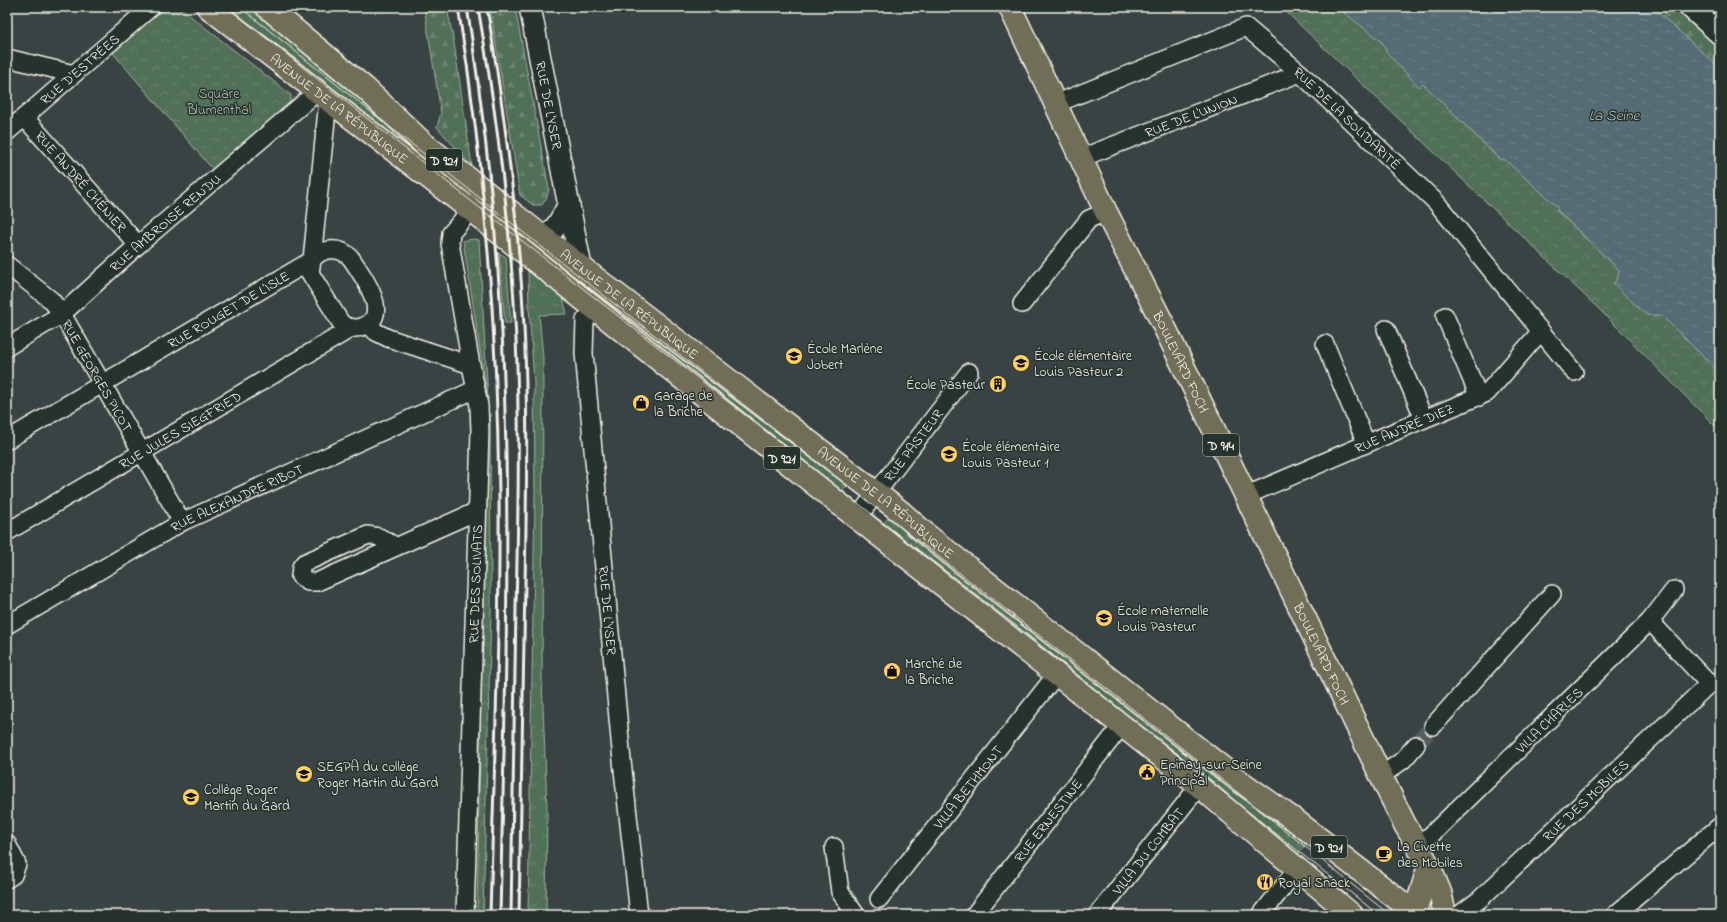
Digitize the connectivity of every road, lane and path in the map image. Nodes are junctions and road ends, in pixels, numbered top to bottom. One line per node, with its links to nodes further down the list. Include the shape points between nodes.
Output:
1 (152, 7): 10 (street, RUE D'ESTRÉES)
2 (208, 7): 11 (main road, AVENUE DE LA RÉPUBLIQUE / D 921)
3 (267, 7): 19 (main road, AVENUE DE LA RÉPUBLIQUE / D 921, via 366,89 423,143)
4 (530, 7): 16 (street, RUE DE L'YSER)
5 (1010, 7): 12 (main road, BOULEVARD FOCH / D 914)
6 (1690, 7): 7 (street)
7 (1720, 34)
8 (7, 58): 10 (street)
9 (1300, 72): 12 (street, RUE DE LA SOLIDARITÉ, via 1246,27); 15 (street, RUE DE L'UNION); 30 (street, RUE DE LA SOLIDARITÉ, via 1436,202)
10 (74, 74): 13 (street, RUE D'ESTRÉES)
11 (323, 96): 17 (main road, AVENUE DE LA RÉPUBLIQUE / D 921); 20 (street, RUE AMBROISE RENDU); 21 (street)
12 (1055, 104): 15 (main road, BOULEVARD FOCH / D 914)
13 (24, 117): 14 (street, RUE D'ESTRÉES); 20 (street, RUE ANDRÉ CHÉNIER)
14 (7, 132)
15 (1081, 158): 18 (main road, BOULEVARD FOCH / D 914)
16 (568, 204): 19 (street, via 555,229); 23 (street, RUE DE L'YSER)
17 (471, 210): 25 (main road, AVENUE DE LA RÉPUBLIQUE / D 921); 33 (street, RUE DES SOLIVATS, via 451,233 450,243)
18 (1106, 212): 24 (street, via 1089,219); 44 (main road, BOULEVARD FOCH / D 914)
19 (544, 238): 23 (main road, AVENUE DE LA RÉPUBLIQUE / D 921)
20 (138, 245): 26 (street, RUE AMBROISE RENDU)
21 (312, 260): 28 (street, via 311,275 337,318 343,325); 28 (street, RUE ROUGET DE L'ISLE, via 319,253 328,250 338,250 350,257 374,297 376,306 375,313); 36 (street, RUE ROUGET DE L'ISLE)
22 (7, 265): 26 (street, RUE GEORGES PICOT, via 51,300)
23 (581, 267): 43 (main road, AVENUE DE LA RÉPUBLIQUE / D 921)
24 (1022, 304)
25 (596, 309): 46 (main road, AVENUE DE LA RÉPUBLIQUE / D 921); 71 (street, RUE DE L'YSER, via 585,320 584,357)
26 (62, 314): 32 (street, RUE AMBROISE RENDU); 36 (street, RUE GEORGES PICOT)
27 (1445, 316): 38 (street)
28 (360, 326): 33 (street, via 388,338); 42 (street, RUE JULES SIEGFRIED)
29 (1386, 329): 39 (street)
30 (1541, 331): 35 (street, RUE DE LA SOLIDARITÉ); 38 (street, RUE ANDRÉ DIEZ, via 1487,393)
31 (1325, 344): 41 (street)
32 (7, 347)
33 (471, 365): 37 (street, RUE DES SOLIVATS)
34 (969, 372): 43 (street, RUE PASTEUR)
35 (1574, 372)
36 (102, 384): 40 (street, RUE ROUGET DE L'ISLE); 42 (street, RUE GEORGES PICOT)
37 (476, 389): 45 (street, RUE DES SOLIVATS, via 480,425); 47 (street, RUE ALEXANDRE RIBOT)
38 (1479, 396): 39 (street, RUE ANDRÉ DIEZ)
39 (1424, 419): 41 (street, RUE ANDRÉ DIEZ)
40 (7, 440)
41 (1366, 443): 44 (street, RUE ANDRÉ DIEZ)
42 (142, 452): 47 (street, RUE GEORGES PICOT); 48 (street, RUE JULES SIEGFRIED)
43 (875, 493): 46 (street, RUE PASTEUR); 69 (main road, AVENUE DE LA RÉPUBLIQUE / D 921, via 1238,780 1296,821)
44 (1245, 496): 59 (main road, BOULEVARD FOCH / D 914)
45 (478, 511): 49 (street); 70 (street, RUE DES SOLIVATS)
46 (856, 518): 54 (main road, AVENUE DE LA RÉPUBLIQUE / D 921)
47 (182, 522): 53 (street, RUE ALEXANDRE RIBOT)
48 (7, 532)
49 (395, 546): 49 (street, via 379,537 368,535 304,564 300,576 308,582 317,582)
50 (1674, 590): 52 (street, VILLA CHARLES)
51 (1552, 594): 57 (street)
52 (1650, 621): 55 (street, RUE DES MOBILES); 62 (street, VILLA CHARLES, via 1430,836)
53 (7, 625)
54 (1056, 675): 56 (main road, AVENUE DE LA RÉPUBLIQUE / D 921); 68 (street, VILLA BETHMONT)
55 (1715, 684): 78 (street, RUE DES MOBILES)
56 (1122, 725): 60 (main road, AVENUE DE LA RÉPUBLIQUE / D 921); 73 (street, RUE ERNESTINE)
57 (1433, 726)
58 (1416, 745): 59 (street)
59 (1381, 776): 62 (main road, BOULEVARD FOCH / D 914)
60 (1199, 786): 66 (main road, AVENUE DE LA RÉPUBLIQUE / D 921); 74 (street, VILLA DU COMBAT)
61 (1720, 826): 79 (street)
62 (1417, 843): 65 (main road, BOULEVARD FOCH / D 914)
63 (7, 844): 67 (street, via 17,864 13,875)
64 (834, 847): 72 (street, via 840,892)
65 (1429, 866): 69 (main road); 77 (main road, BOULEVARD FOCH / D 914, via 1440,892)
66 (1298, 868): 75 (street); 76 (main road, AVENUE DE LA RÉPUBLIQUE / D 921)
67 (7, 879)
68 (879, 899)
69 (1415, 914)
70 (465, 915)
71 (639, 915)
72 (856, 915)
73 (974, 915)
74 (1097, 915)
75 (1261, 915)
76 (1352, 915)
77 (1445, 915)
78 (1460, 915)
79 (1615, 915)

